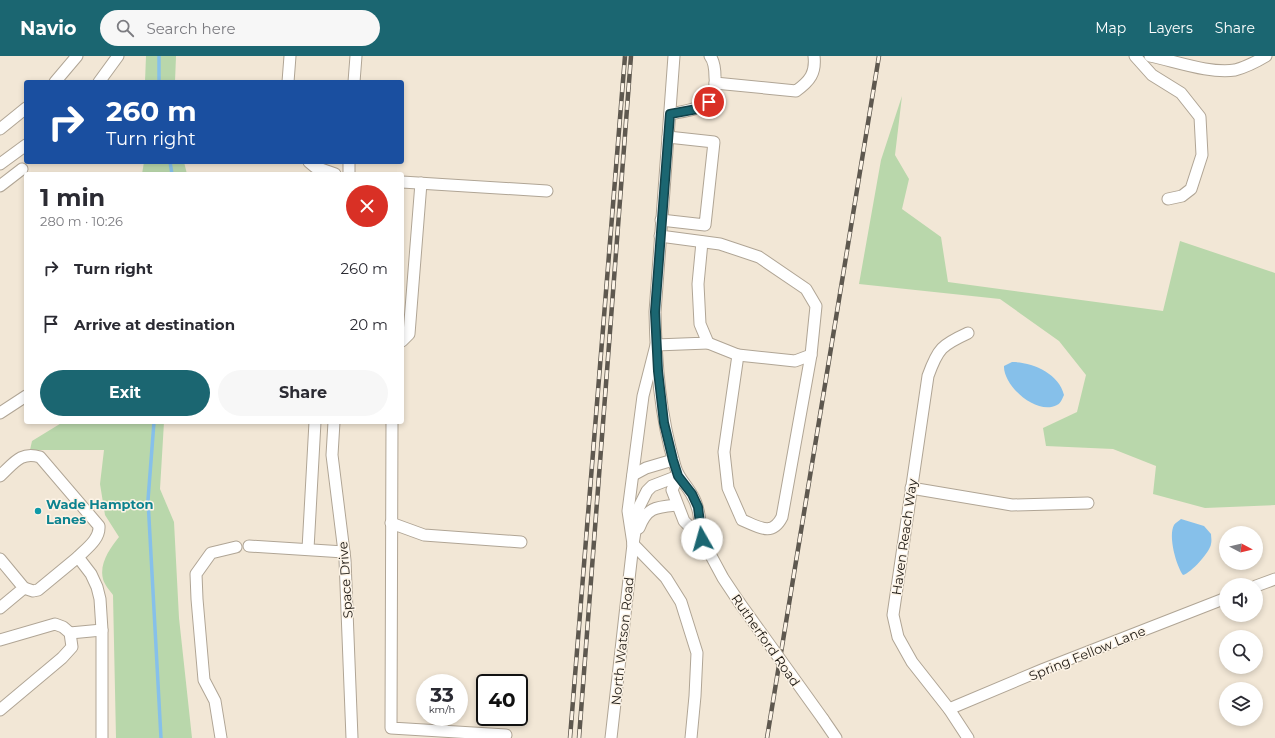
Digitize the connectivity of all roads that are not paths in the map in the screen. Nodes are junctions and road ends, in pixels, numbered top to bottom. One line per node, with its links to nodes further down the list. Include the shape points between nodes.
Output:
1 (77, 56): 11 (street)
2 (118, 56): 12 (street)
3 (290, 56): 13 (street)
4 (356, 56): 14 (street)
5 (674, 56): 17 (street, Rutherford Road)
6 (710, 56): 15 (street)
7 (814, 56): 15 (street, via 815,65 809,82 796,90)
8 (1135, 56): 30 (street, via 1152,75 1181,93 1200,117 1202,155 1191,189 1182,196)
9 (1150, 56): 10 (street, via 1215,70 1228,70 1244,67)
10 (1266, 56)
11 (57, 80)
12 (100, 80)
13 (288, 80)
14 (354, 80)
15 (715, 83): 17 (street, via 716,92 709,102 697,109)
16 (24, 110): 18 (street)
17 (670, 114): 19 (street, Rutherford Road)
18 (0, 129)
19 (668, 137): 31 (street, Rutherford Road); 31 (street, via 714,142 706,225)
20 (24, 147): 21 (street)
21 (12, 156): 22 (street); 24 (street)
22 (0, 164)
23 (312, 164): 25 (street)
24 (24, 172): 28 (street)
25 (329, 172)
26 (404, 182): 27 (street)
27 (421, 183): 29 (street); 35 (street, via 409,334)
28 (0, 186)
29 (547, 192)
30 (1168, 199)
31 (661, 220): 32 (street, Rutherford Road)
32 (660, 236): 33 (street); 37 (street, Rutherford Road, via 655,312)
33 (702, 242): 36 (street, via 698,284 700,324); 39 (street, via 720,244 759,257 806,289 816,306)
34 (968, 333): 49 (street, Haven Reach Way, via 946,343 935,356 928,376)
35 (404, 339)
36 (708, 343): 37 (street); 38 (street)
37 (656, 345): 45 (street, Rutherford Road, via 663,415); 46 (street, North Watson Road, via 643,396)
38 (738, 355): 39 (street, via 795,361); 39 (street, via 724,452 728,488 742,520 760,528 771,529 778,526 782,517)
39 (810, 355)
40 (24, 397): 41 (street)
41 (0, 413)
42 (316, 424): 58 (street)
43 (334, 424): 59 (street, Space Drive, via 332,455)
44 (392, 424): 52 (street)
45 (673, 460): 46 (street); 48 (street, Rutherford Road)
46 (633, 475): 55 (street, North Watson Road, via 628,511)
47 (0, 476): 60 (street, via 23,456 31,454 40,457 99,526 97,538)
48 (678, 476): 51 (street, Rutherford Road, via 672,490); 53 (street, Rutherford Road, via 692,494 698,507); 55 (street, North Watson Road, via 652,486 647,491 639,507)
49 (911, 488): 50 (street, via 1012,505); 71 (street, Haven Reach Way, via 893,615 898,637 912,662)
50 (1088, 503)
51 (677, 505): 53 (street, Rutherford Road, via 684,521); 55 (street, North Watson Road, via 657,506 648,512)
52 (391, 523): 54 (street, via 424,535); 72 (street, via 391,728)
53 (702, 539): 78 (street, Rutherford Road, bridge, via 739,602)
54 (521, 542)
55 (633, 544): 76 (street, North Watson Road); 77 (street, via 666,578 681,602 697,653)
56 (250, 546): 58 (street)
57 (236, 547): 74 (street, via 211,553 196,574 204,680 215,701)
58 (308, 549): 59 (street)
59 (344, 552): 75 (street, Space Drive)
60 (78, 557): 64 (street, via 38,590 33,592); 67 (street, via 97,587)
61 (1, 563): 64 (street)
62 (1275, 579): 63 (street)
63 (1263, 583)
64 (24, 588): 66 (street)
65 (1219, 601): 71 (street, Spring Fellow Lane, via 1044,669)
66 (0, 608)
67 (102, 630): 68 (street); 73 (street)
68 (70, 633): 69 (street, via 55,624); 70 (street, via 72,647 62,658)
69 (0, 640)
70 (0, 710)
71 (949, 710): 79 (street, Haven Reach Way)
72 (506, 735)
73 (102, 738)
74 (221, 738)
75 (352, 738)
76 (611, 738)
77 (691, 738)
78 (836, 738)
79 (968, 738)

